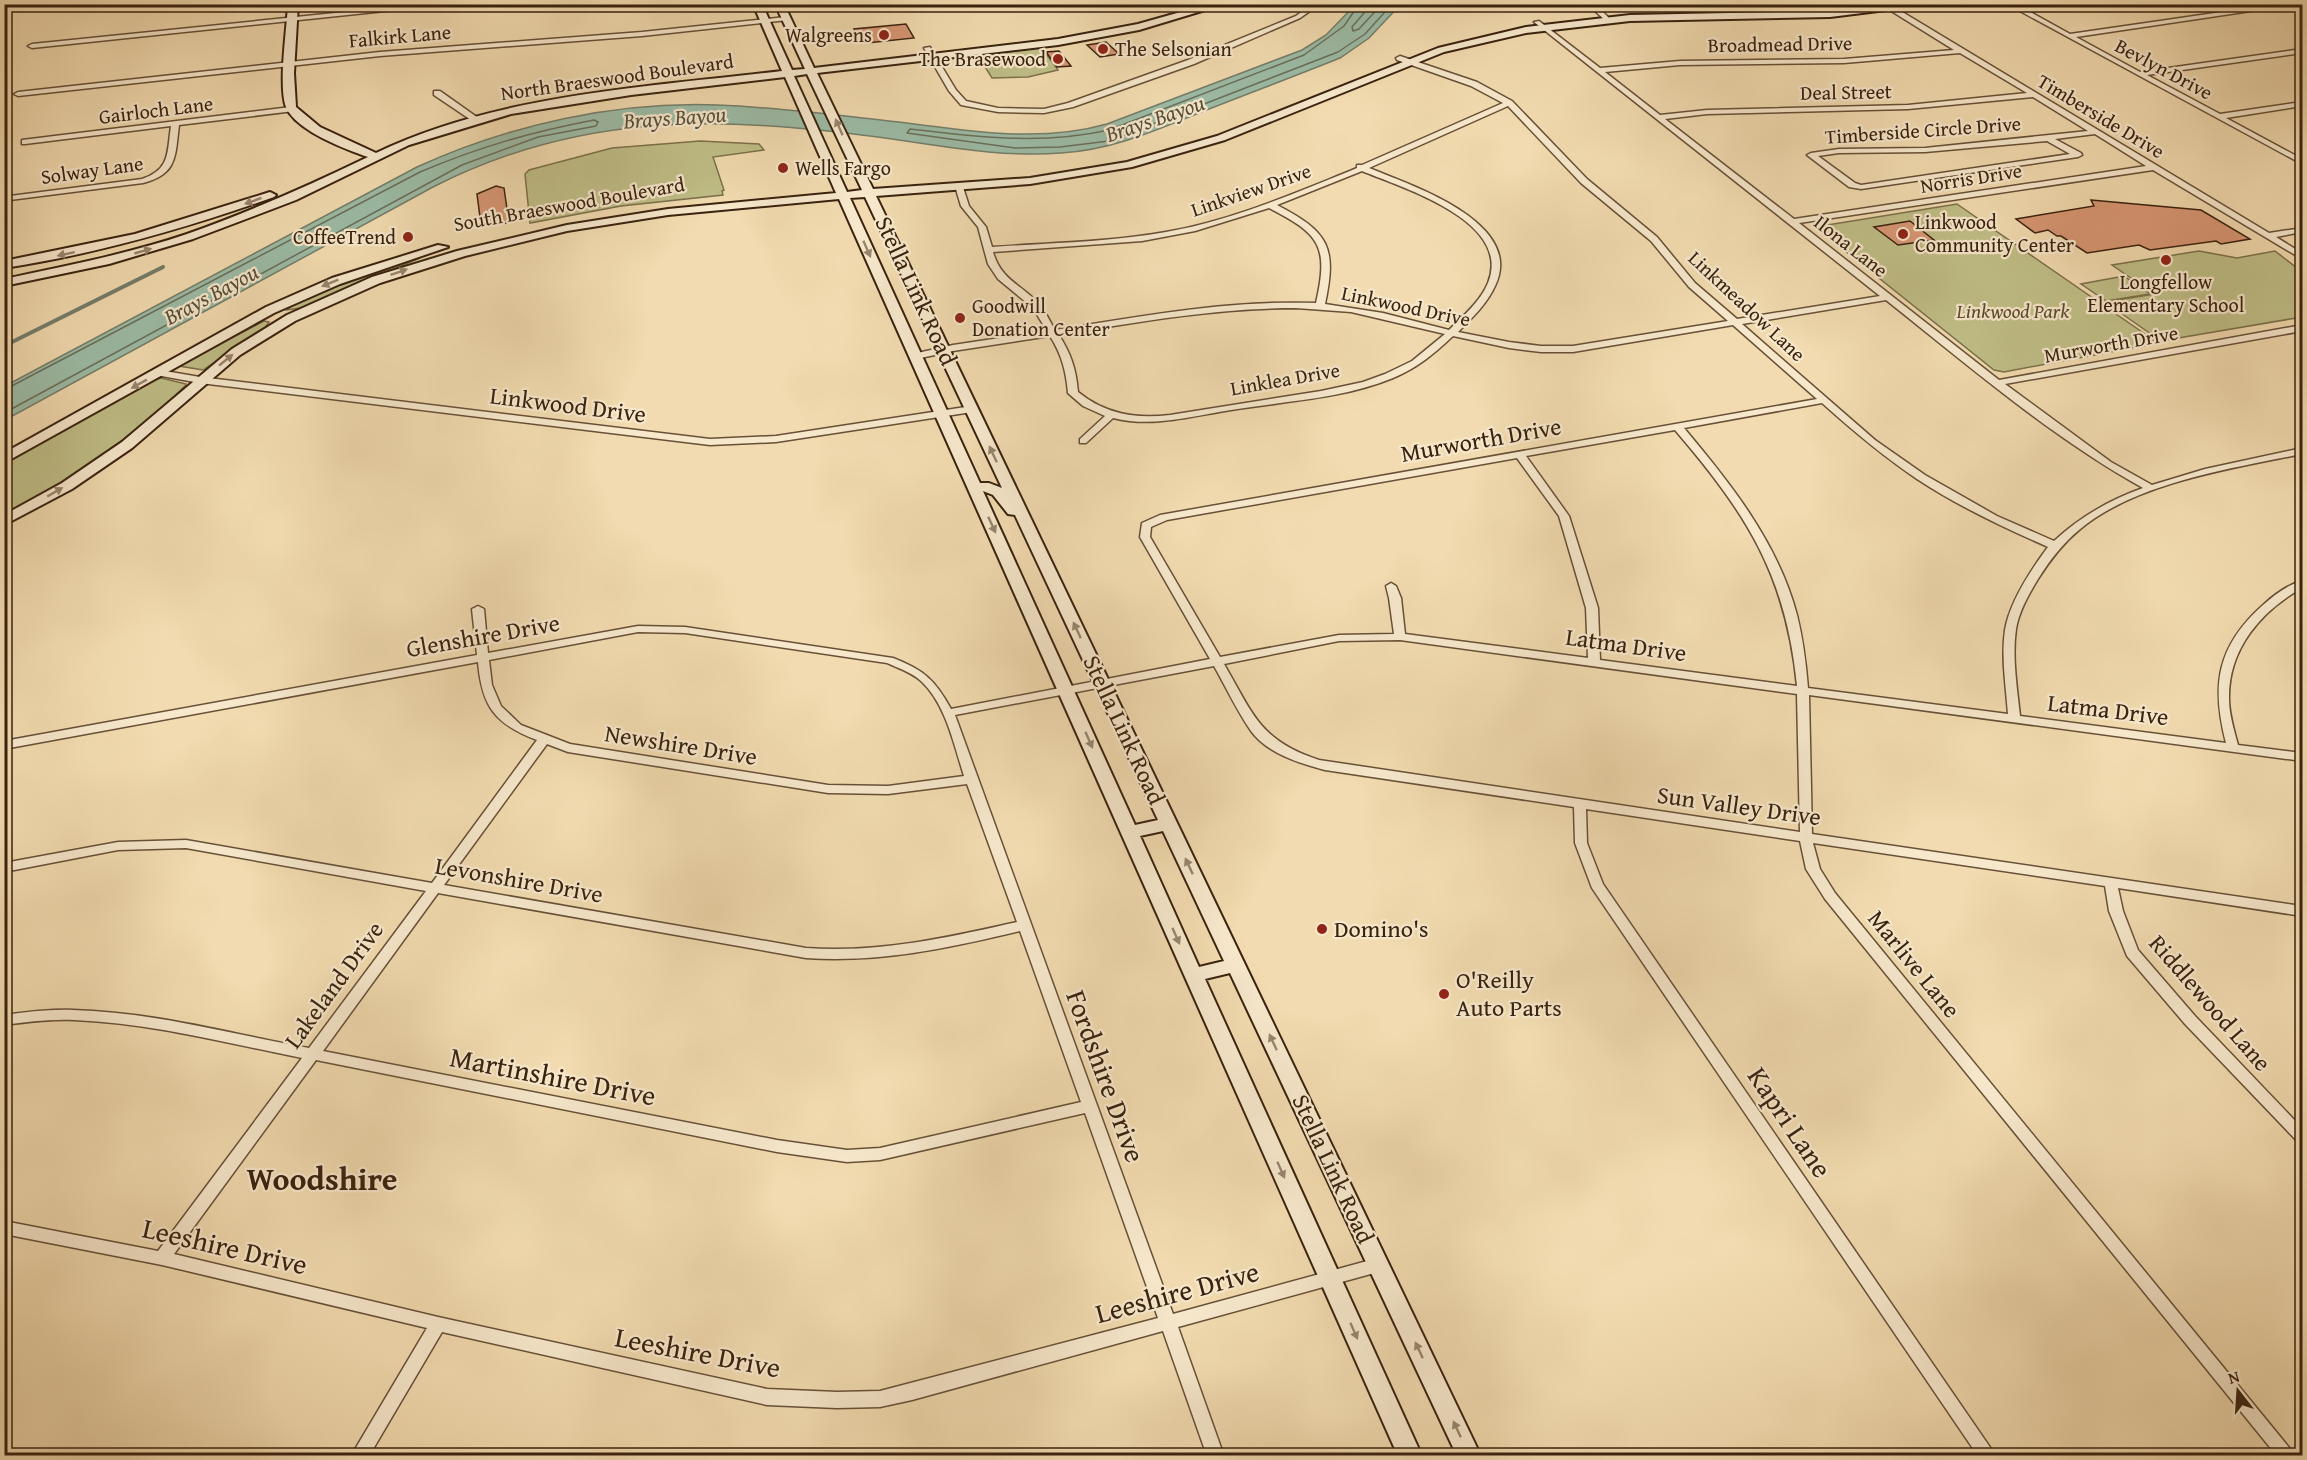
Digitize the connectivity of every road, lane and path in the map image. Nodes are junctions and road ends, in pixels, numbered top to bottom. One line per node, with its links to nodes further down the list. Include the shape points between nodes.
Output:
1 (292, 4): 14 (main road)
2 (449, 4): 14 (street)
3 (757, 4): 17 (main road, Stella Link Road)
4 (779, 4): 15 (main road, Stella Link Road)
5 (1196, 4): 16 (main road, North Braeswood Boulevard)
6 (1221, 4): 18 (main road, North Braeswood Boulevard)
7 (1307, 4): 24 (street, via 1307,11 1298,17 1191,62 1044,111 998,110 964,103)
8 (1590, 4): 13 (street)
9 (1931, 4): 12 (main road, South Braeswood Boulevard)
10 (2010, 4): 20 (street, Bevlyn Drive)
11 (2295, 4): 20 (street)
12 (1885, 6): 13 (main road, South Braeswood Boulevard); 22 (street, Timberside Drive)
13 (1605, 17): 19 (main road, South Braeswood Boulevard)
14 (292, 19): 21 (street); 26 (main road)
15 (786, 19): 17 (street, Falkirk Lane); 27 (main road, Stella Link Road)
16 (1143, 19): 18 (main road); 24 (main road, North Braeswood Boulevard)
17 (764, 22): 26 (street, Falkirk Lane); 28 (main road, Stella Link Road)
18 (1160, 22): 24 (main road, North Braeswood Boulevard, via 1078,39)
19 (1540, 25): 25 (main road, South Braeswood Boulevard, via 1463,37); 29 (street, Ilona Lane)
20 (2068, 36): 30 (street, Bevlyn Drive)
21 (32, 46)
22 (1961, 51): 29 (street, Broadmead Drive, via 1844,61 1680,63); 33 (street, Timberside Drive)
23 (2302, 51): 30 (street)
24 (930, 52): 27 (main road, North Braeswood Boulevard)
25 (1406, 60): 34 (street, Linkmeadow Lane, via 1474,84); 50 (main road, South Braeswood Boulevard, via 1186,150 1071,176); 51 (main road, South Braeswood Boulevard, via 1206,134 1132,157 1015,176)
26 (291, 63): 32 (street, Falkirk Lane); 36 (main road)
27 (809, 66): 28 (main road, North Braeswood Boulevard); 51 (main road, Stella Link Road, one-way to 27)
28 (786, 69): 37 (main road, North Braeswood Boulevard, via 630,88); 52 (main road, Stella Link Road)
29 (1599, 70): 38 (street, Ilona Lane)
30 (2138, 74): 39 (street, Bevlyn Drive)
31 (437, 93): 37 (street)
32 (18, 94)
33 (2034, 95): 38 (street, Deal Street, via 1908,107 1728,111); 41 (street, Timberside Drive)
34 (1509, 103): 48 (street, Linkview Drive); 71 (street, Linkmeadow Lane, via 1584,181 1654,239 1692,285)
35 (2302, 104): 39 (street)
36 (291, 109): 40 (street, Gairloch Lane); 46 (main road, via 308,125)
37 (472, 117): 46 (main road, North Braeswood Boulevard)
38 (1658, 117): 56 (street, Ilona Lane)
39 (2218, 117): 47 (street, Bevlyn Drive)
40 (175, 125): 44 (street, Gairloch Lane); 53 (street, Solway Lane, via 168,169 160,176)
41 (2096, 132): 42 (street, Timberside Drive); 43 (street, Timberside Circle Drive)
42 (2106, 138): 45 (street); 49 (street, Timberside Drive)
43 (2050, 139): 45 (street, Timberside Circle Drive); 45 (street, Timberside Circle Drive, via 1811,155 1852,185 1862,187 2078,155)
44 (25, 142)
45 (2060, 144)
46 (369, 154): 55 (main road, North Braeswood Boulevard, one-way to 55); 57 (main road, North Braeswood Boulevard, via 292,198)
47 (2302, 162)
48 (1360, 167): 54 (street, Linkview Drive); 73 (street, Linklea Drive, via 1468,219 1492,250 1496,276 1491,287 1484,300)
49 (2154, 167): 56 (street, Norris Drive); 59 (street, Timberside Drive)
50 (959, 186): 51 (main road, South Braeswood Boulevard); 60 (street, via 964,206 982,227)
51 (868, 190): 52 (main road, South Braeswood Boulevard); 65 (main road, Stella Link Road)
52 (842, 193): 61 (main road, South Braeswood Boulevard, via 598,218); 67 (main road, Stella Link Road, one-way to 67)
53 (9, 198)
54 (1270, 205): 60 (street, Linkview Drive, via 1174,233); 68 (street, via 1309,229 1324,246 1328,266)
55 (198, 220): 57 (main road); 63 (main road, North Braeswood Boulevard, one-way to 63, via 89,249)
56 (1792, 222): 66 (street, Ilona Lane)
57 (208, 230): 64 (main road, North Braeswood Boulevard, one-way to 57, via 144,251)
58 (2302, 230): 59 (street)
59 (2269, 235): 62 (street, Timberside Drive)
60 (989, 250): 74 (street, via 1001,277 1036,306)
61 (431, 255): 69 (main road, South Braeswood Boulevard, one-way to 69, via 336,280); 70 (main road, South Braeswood Boulevard, one-way to 61)
62 (2302, 256)
63 (4, 265)
64 (4, 283)
65 (918, 296): 67 (main road); 75 (main road, Stella Link Road)
66 (1888, 297): 71 (street, Linkwood Drive); 79 (street, Ilona Lane)
67 (890, 300): 76 (main road, Stella Link Road)
68 (1320, 306): 73 (street, Linkwood Drive, via 1379,314); 74 (street, Linkwood Drive, via 1236,307)
69 (270, 310): 70 (main road); 77 (main road, South Braeswood Boulevard)
70 (291, 318): 78 (main road, South Braeswood Boulevard, one-way to 70)
71 (1733, 322): 73 (street, Linkwood Drive, via 1592,347 1552,350 1501,346); 80 (street, Linkmeadow Lane)
72 (2302, 328): 79 (street, Murworth Drive)
73 (1451, 332): 83 (street, Linklea Drive, via 1409,367 1356,385 1156,419)
74 (1054, 333): 75 (street, Linkwood Drive); 83 (street, via 1069,361 1073,393)
75 (944, 350): 76 (street, Linkwood Drive); 81 (main road, Stella Link Road)
76 (916, 356): 82 (main road, Stella Link Road)
77 (159, 373): 78 (street, Linkwood Drive); 88 (main road, South Braeswood Boulevard, one-way to 88)
78 (200, 380): 82 (street, Linkwood Drive, via 710,442 776,439); 91 (main road, South Braeswood Boulevard, one-way to 78, via 127,446)
79 (1997, 383): 90 (street, Ilona Lane, via 2107,464)
80 (1824, 400): 84 (street, Murworth Drive); 94 (street, Linkmeadow Lane, via 1920,477 1993,518)
81 (972, 409): 82 (street, Linkwood Drive); 93 (main road, Stella Link Road, one-way to 81)
82 (941, 414): 89 (main road, Stella Link Road)
83 (1111, 415): 85 (street)
84 (1677, 426): 87 (street, Murworth Drive); 104 (street, Marlive Lane, via 1741,504 1762,541 1785,593)
85 (1083, 441)
86 (2302, 451): 90 (street)
87 (1520, 455): 92 (street, Murworth Drive, via 1164,517); 101 (street, via 1564,516 1592,608)
88 (4, 459)
89 (975, 488): 93 (main road, via 996,488); 103 (main road, Stella Link Road, one-way to 103)
90 (2150, 488): 94 (street, via 2085,522)
91 (4, 521)
92 (1146, 525): 100 (street, Sun Valley Drive, via 1145,537)
93 (1028, 527): 102 (main road, Stella Link Road, one-way to 93)
94 (2055, 546): 106 (street, via 2028,586 2011,627)
95 (2302, 584): 109 (street, via 2260,612 2237,645 2225,672 2223,698)
96 (1391, 586): 98 (street)
97 (478, 609): 99 (street, Newshire Drive)
98 (1400, 637): 100 (street, Latma Drive, via 1339,638); 101 (street, Latma Drive)
99 (482, 658): 105 (street, Glenshire Drive, via 638,629 685,630 889,660 916,670 930,681); 107 (street, Newshire Drive, via 486,684 496,708 517,728); 108 (street, Glenshire Drive)
100 (1218, 661): 102 (street, Latma Drive); 112 (street, Sun Valley Drive, via 1256,729 1265,739 1299,759)
101 (1594, 662): 104 (street, Latma Drive)
102 (1102, 683): 103 (street, Latma Drive); 113 (main road, Stella Link Road)
103 (1068, 690): 105 (street, Latma Drive); 114 (main road, Stella Link Road, one-way to 114)
104 (1803, 690): 106 (street, Latma Drive); 115 (street, Marlive Lane)
105 (948, 713): 111 (street, Fordshire Drive)
106 (2014, 719): 109 (street, Latma Drive)
107 (544, 740): 111 (street, Newshire Drive, via 568,748 828,789 888,790); 118 (street, Lakeland Drive)
108 (4, 745)
109 (2232, 747): 110 (street, Latma Drive)
110 (2302, 757)
111 (971, 778): 120 (street, Fordshire Drive)
112 (1580, 806): 115 (street, Sun Valley Drive); 137 (street, Kapri Lane, via 1581,843 1597,885)
113 (1169, 824): 114 (main road); 121 (main road, Stella Link Road, one-way to 113)
114 (1130, 832): 122 (main road, Stella Link Road, one-way to 122)
115 (1806, 838): 117 (street, Sun Valley Drive); 138 (street, Marlive Lane, via 1813,869 1830,897)
116 (4, 868): 118 (street, Levonshire Drive, via 118,846 186,844)
117 (2110, 884): 119 (street, Sun Valley Drive); 126 (street, Riddlewood Lane, via 2132,952 2190,1020)
118 (435, 888): 120 (street, Levonshire Drive, via 840,957 904,952); 124 (street, Lakeland Drive)
119 (2302, 911)
120 (1024, 926): 125 (street, Fordshire Drive)
121 (1236, 965): 122 (main road); 129 (main road, Stella Link Road, one-way to 121)
122 (1194, 975): 130 (main road, Stella Link Road, one-way to 130)
123 (4, 1020): 124 (street, Martinshire Drive, via 79,1013)
124 (313, 1054): 125 (street, Martinshire Drive, via 777,1146 847,1156 912,1148); 128 (street, Lakeland Drive)
125 (1090, 1106): 131 (street, Fordshire Drive)
126 (2302, 1137)
127 (4, 1227): 128 (street, Leeshire Drive)
128 (162, 1258): 132 (street, Leeshire Drive)
129 (1378, 1265): 130 (street, Leeshire Drive); 136 (main road, Stella Link Road, one-way to 129)
130 (1330, 1278): 131 (street, Leeshire Drive); 135 (main road, Stella Link Road, one-way to 135)
131 (1168, 1322): 132 (street, Leeshire Drive, via 912,1392 837,1400 767,1397); 134 (street, Fordshire Drive)
132 (438, 1324): 133 (street)
133 (359, 1455)
134 (1216, 1455)
135 (1410, 1455)
136 (1469, 1455)
137 (1988, 1455)
138 (2288, 1455)

